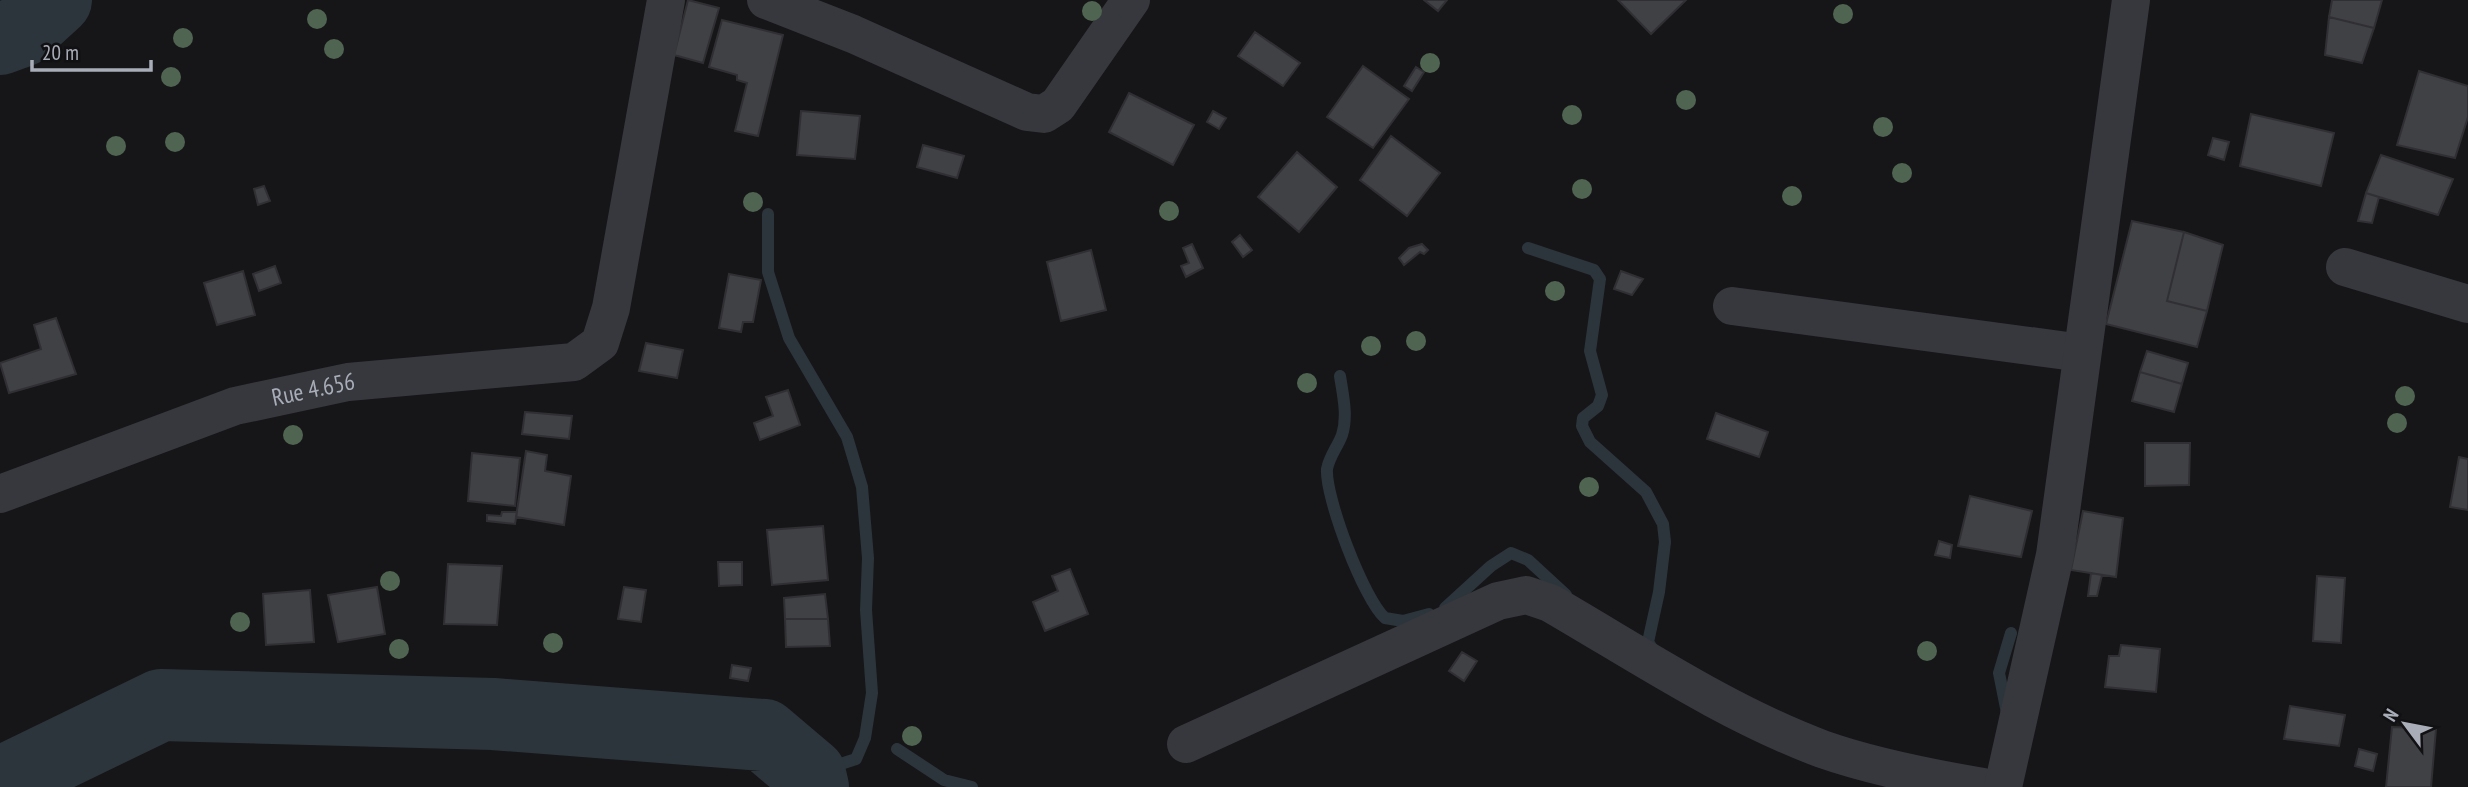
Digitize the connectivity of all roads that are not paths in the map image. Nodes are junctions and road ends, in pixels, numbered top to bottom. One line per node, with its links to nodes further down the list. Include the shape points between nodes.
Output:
1 (666, 0): 9 (street, Rue 4.656, via 611,308 600,343 574,362 348,382 235,406)
2 (766, 0): 3 (street, via 1027,112 1044,114 1058,104)
3 (1130, 0)
4 (2131, 0): 8 (street)
5 (2345, 267): 6 (street)
6 (2468, 304)
7 (1732, 306): 8 (street)
8 (2082, 353): 12 (street, via 2054,555)
9 (0, 494)
10 (1186, 744): 11 (street, via 1498,601 1526,594 1550,603 1750,717 1824,749)
11 (1983, 787)
12 (2003, 787)

